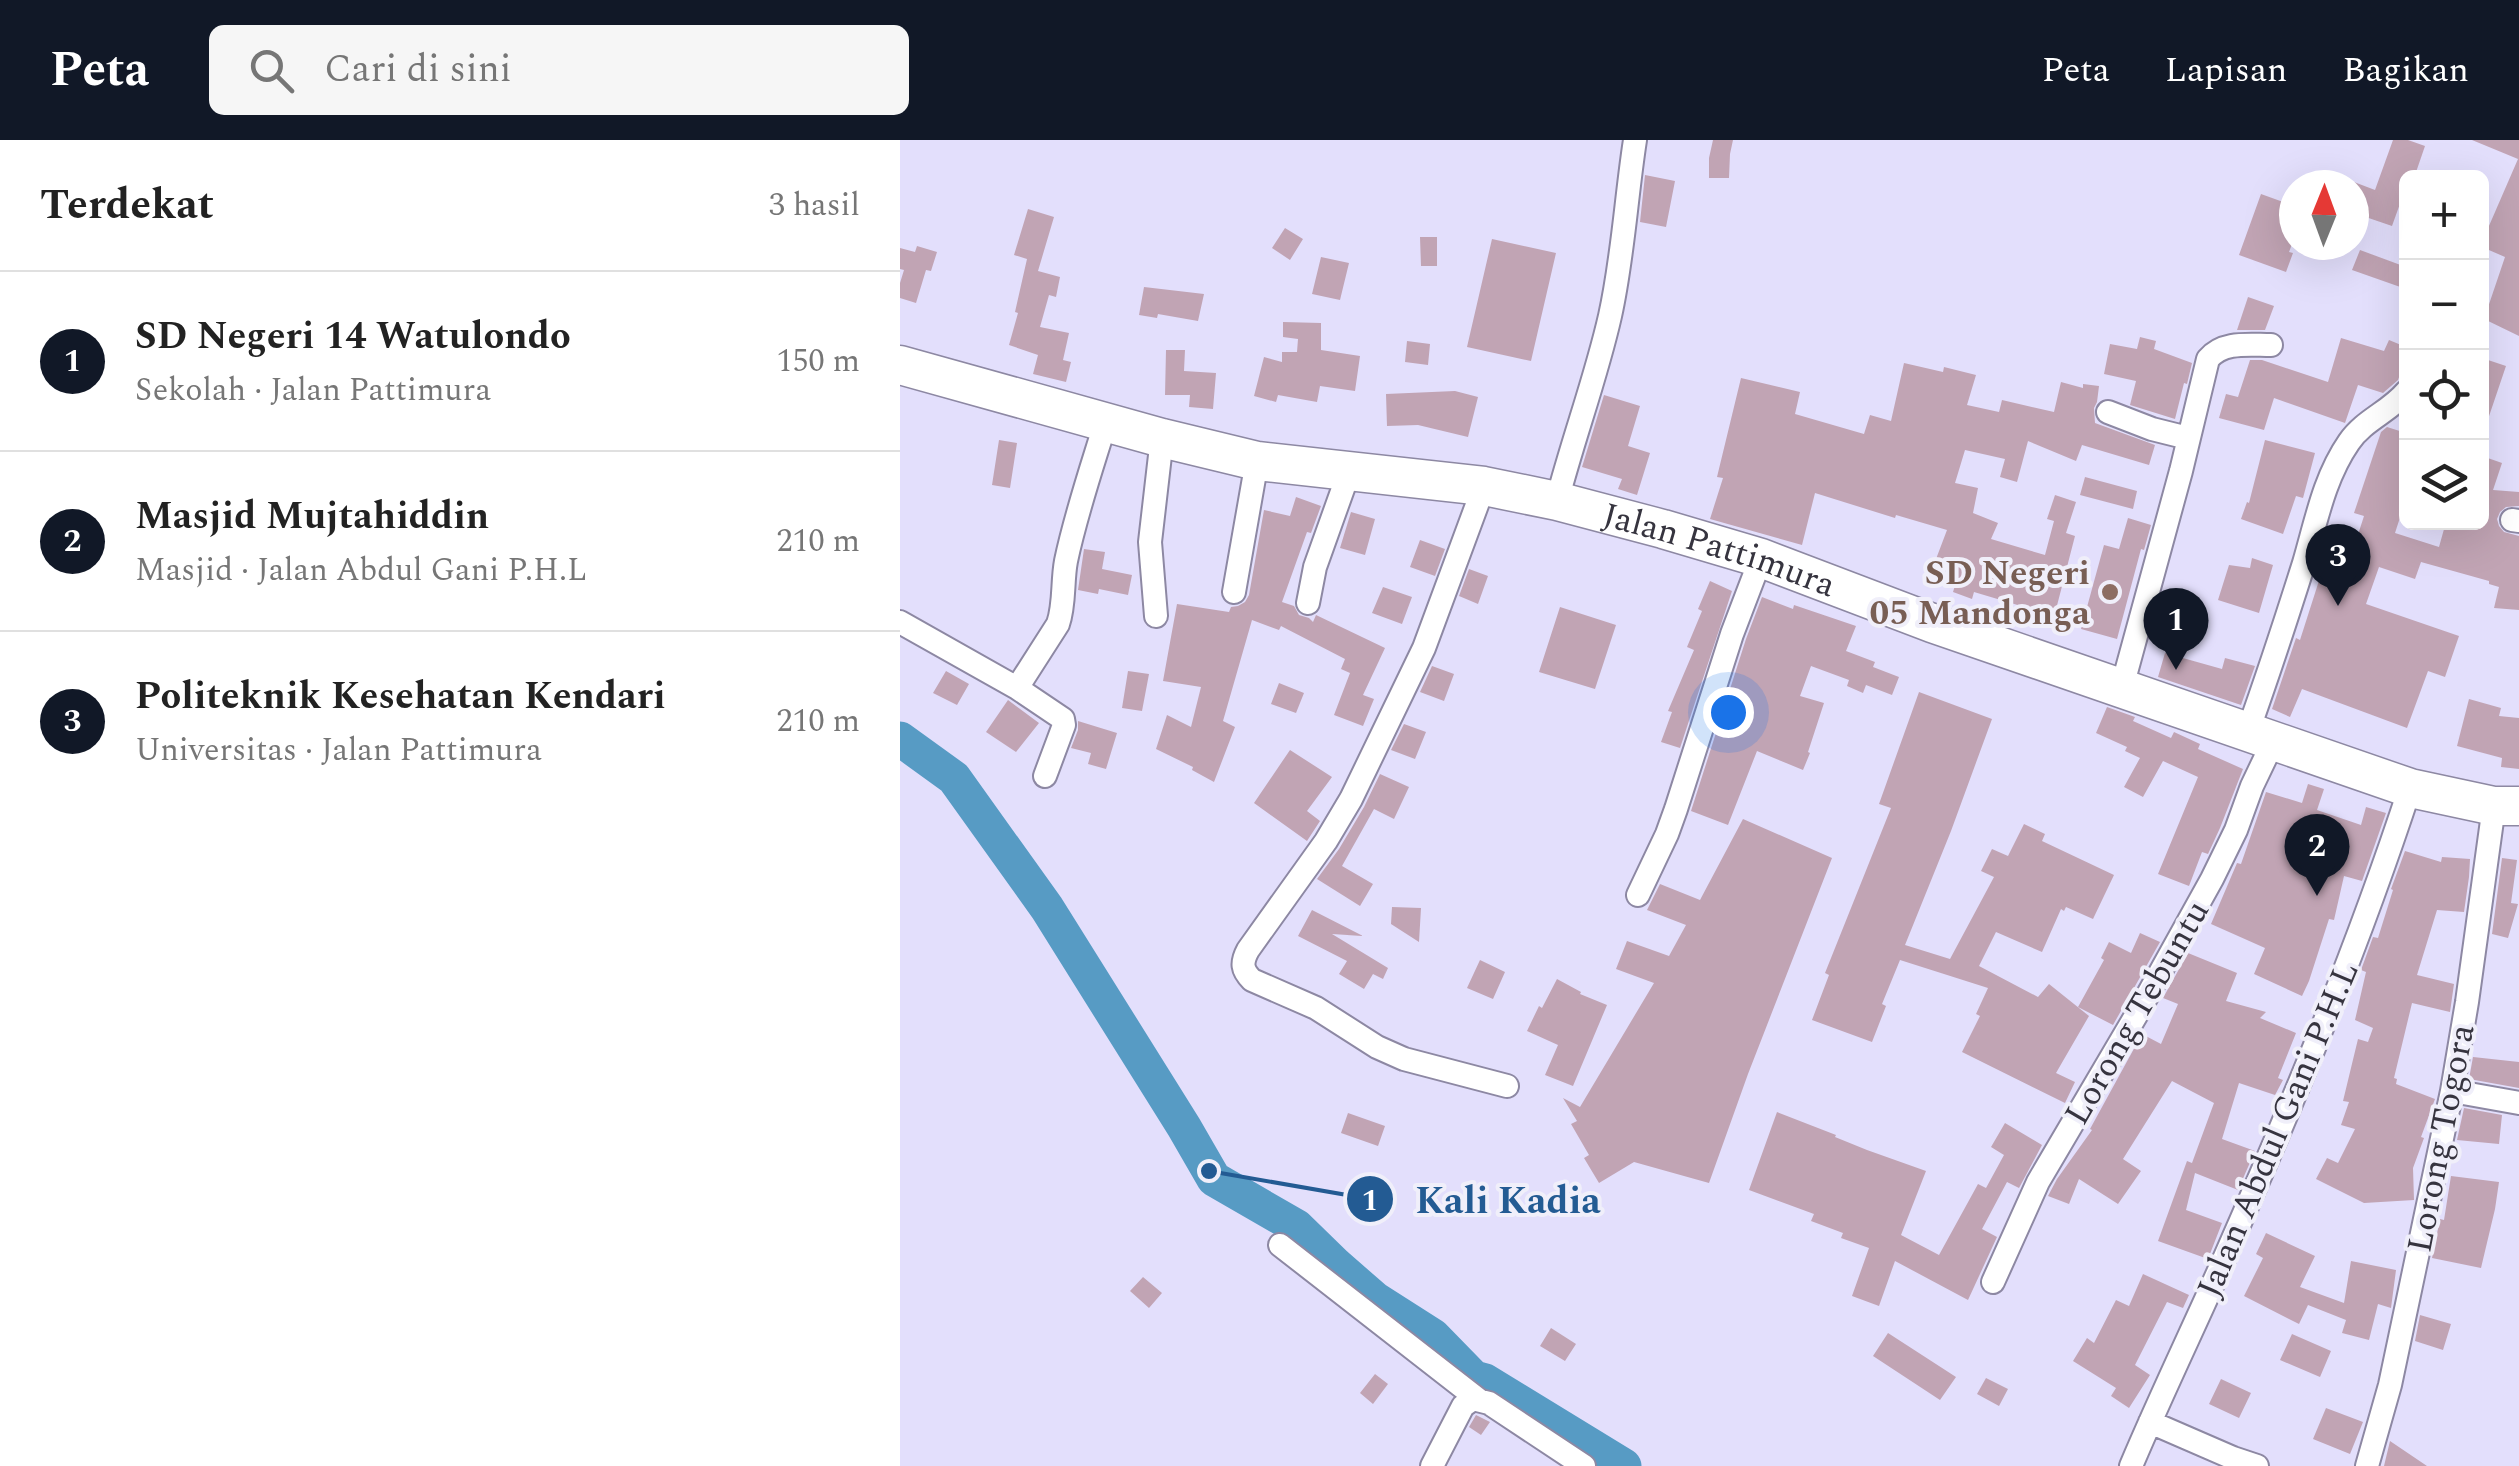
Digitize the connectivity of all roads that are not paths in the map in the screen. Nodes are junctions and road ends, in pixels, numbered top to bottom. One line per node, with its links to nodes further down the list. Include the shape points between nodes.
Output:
1 (1635, 140): 12 (street, via 1610,318)
2 (2270, 345): 8 (street, via 2213,353)
3 (900, 366): 6 (highway, Jalan Pattimura)
4 (2399, 400): 20 (street, Lorong Tebuntu, via 2363,425 2330,475 2280,640)
5 (2108, 412): 8 (street)
6 (1106, 421): 7 (highway, Jalan Pattimura); 19 (street, via 1070,540 1062,613)
7 (1162, 438): 9 (highway, Jalan Pattimura); 16 (street, via 1150,542)
8 (2188, 438): 18 (street)
9 (1257, 460): 10 (highway, Jalan Pattimura); 14 (street)
10 (1349, 472): 11 (highway, Jalan Pattimura); 15 (street, via 1314,567)
11 (1484, 486): 12 (highway, Jalan Pattimura); 25 (street, via 1424,648 1351,799 1243,964 1252,980 1316,1008 1377,1048)
12 (1556, 501): 13 (highway, Jalan Pattimura)
13 (1760, 558): 18 (highway, Jalan Pattimura); 24 (street, via 1667,834)
14 (1234, 592)
15 (1308, 603)
16 (1156, 616)
17 (900, 622): 19 (street)
18 (2122, 687): 20 (highway, Jalan Pattimura)
19 (1017, 688): 21 (street, via 1062,718)
20 (2261, 735): 22 (highway, Jalan Pattimura); 29 (street, Lorong Tebuntu, via 2252,786 2212,879 2038,1182)
21 (1045, 776)
22 (2410, 788): 23 (highway, Jalan Pattimura); 31 (street, Jalan Abdul Gani P.H.L, via 2342,978)
23 (2507, 806): 26 (street, Lorong Togora)
24 (1638, 895)
25 (1507, 1086)
26 (2452, 1090): 27 (street); 36 (street, Lorong Togora)
27 (2519, 1103)
28 (1280, 1245): 30 (street)
29 (1993, 1282)
30 (1478, 1400): 32 (street, via 1463,1406); 33 (street)
31 (2150, 1422): 34 (street, Jalan Abdul Gani P.H.L); 35 (street)
32 (1432, 1466)
33 (1584, 1466)
34 (2131, 1466)
35 (2257, 1466)
36 (2367, 1466)

